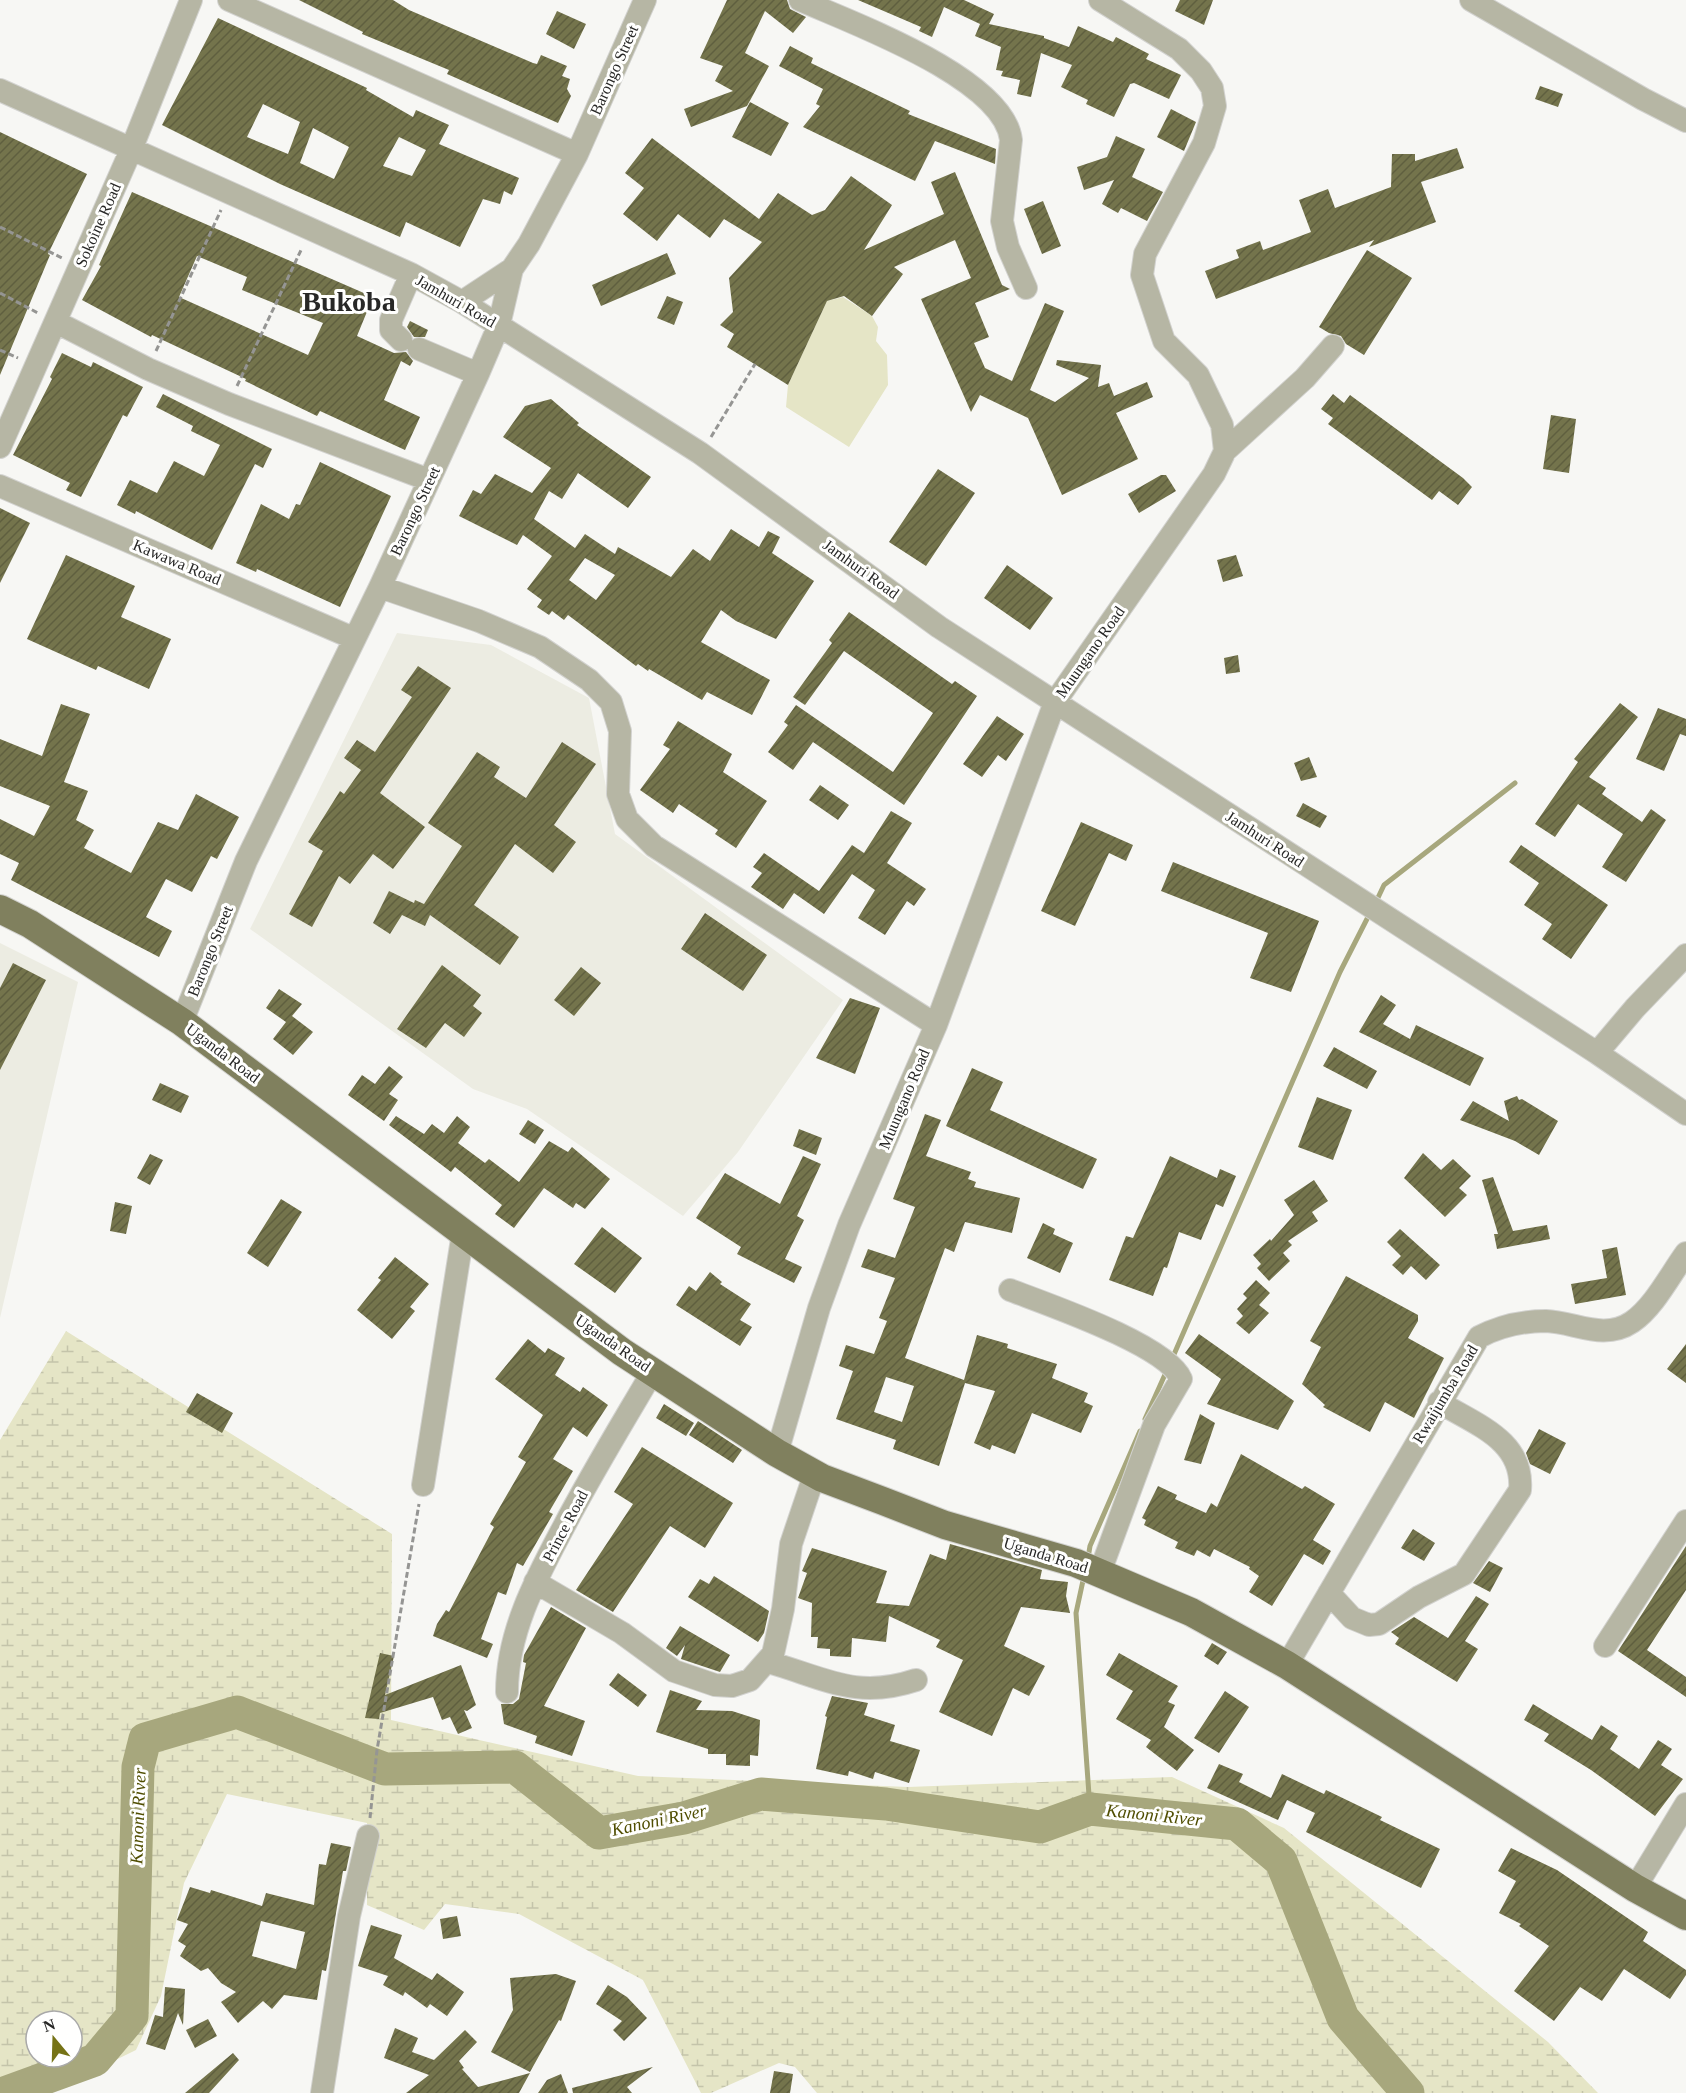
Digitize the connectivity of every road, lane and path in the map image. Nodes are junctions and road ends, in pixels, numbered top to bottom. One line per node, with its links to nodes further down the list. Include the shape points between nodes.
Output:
1 (191, 0): 9 (street, Sokoine Road)
2 (229, 0): 10 (street)
3 (645, 0): 10 (street, Barongo Street)
4 (800, 0): 17 (street, via 930,59 977,90 1002,116 1011,140 1002,221 1008,247)
5 (1100, 0): 28 (street, via 1179,49 1212,88 1215,106 1204,143 1145,254 1142,276 1164,341 1198,375 1222,426)
6 (1471, 0): 8 (street)
7 (0, 90): 9 (street, Jamhuri Road)
8 (1686, 121)
9 (131, 150): 11 (street, Jamhuri Road); 14 (street, Sokoine Road)
10 (577, 154): 15 (street, Barongo Street)
11 (228, 193): 13 (street, Jamhuri Road); 24 (path)
12 (0, 227): 14 (path)
13 (311, 230): 16 (street, Jamhuri Road); 26 (path)
14 (80, 267): 20 (street, Sokoine Road)
15 (512, 269): 19 (street); 21 (street, Barongo Street)
16 (411, 274): 19 (street, Jamhuri Road); 25 (street, via 390,330 410,345)
17 (1026, 288)
18 (0, 293): 20 (path)
19 (462, 302): 21 (street, Jamhuri Road)
20 (56, 322): 24 (street); 27 (street, Sokoine Road)
21 (499, 326): 25 (street, Barongo Street); 29 (street, Jamhuri Road)
22 (1334, 346): 28 (street)
23 (755, 364): 29 (path)
24 (148, 369): 26 (street)
25 (478, 374): 30 (street, Barongo Street)
26 (229, 404): 30 (street)
27 (0, 447)
28 (1225, 451): 34 (street, Muungano Road, via 1214,474)
29 (700, 453): 34 (street, Jamhuri Road, via 939,627)
30 (429, 480): 32 (street, Barongo Street)
31 (0, 486): 33 (street, Kawawa Road)
32 (380, 587): 33 (street, Barongo Street); 38 (street, via 540,647 589,680 611,702 620,731 618,794 627,819 654,846)
33 (353, 638): 37 (street, Barongo Street, via 246,861)
34 (1055, 702): 38 (street, Muungano Road); 39 (street, Jamhuri Road)
35 (0, 909): 37 (main road, Uganda Road, via 30,924)
36 (1686, 955): 39 (street)
37 (182, 1022): 41 (main road, Uganda Road)
38 (936, 1025): 46 (street, Muungano Road, via 846,1235 819,1308)
39 (1598, 1053): 40 (street, Jamhuri Road)
40 (1686, 1114)
41 (463, 1233): 44 (main road, Uganda Road); 48 (street)
42 (1686, 1253): 45 (street, Rwaijumba Road, via 1641,1314 1617,1329 1599,1331 1548,1321 1519,1322 1479,1337)
43 (1010, 1290): 50 (street, via 1125,1336 1169,1365 1181,1379 1154,1425)
44 (653, 1371): 46 (main road, Uganda Road); 51 (street, Prince Road)
45 (1439, 1402): 52 (street, Rwaijumba Road); 52 (street, via 1504,1442 1516,1457 1520,1490 1464,1574 1379,1624 1352,1618)
46 (777, 1453): 47 (main road, Uganda Road)
47 (815, 1473): 50 (main road, Uganda Road, via 945,1525); 54 (street, via 791,1544 783,1609)
48 (423, 1485): 59 (path, via 377,1750)
49 (1686, 1521): 53 (street)
50 (1088, 1568): 55 (main road, Uganda Road, via 1191,1612)
51 (535, 1582): 54 (street, via 691,1678 732,1686 750,1680); 57 (street, Prince Road, via 508,1659)
52 (1329, 1593): 55 (street, Rwaijumba Road)
53 (1605, 1646)
54 (768, 1662): 56 (street, via 841,1686 865,1689)
55 (1287, 1665): 60 (main road, Uganda Road)
56 (916, 1680)
57 (507, 1692)
58 (1686, 1804): 60 (street)
59 (368, 1836): 62 (street, via 349,1916)
60 (1635, 1888): 61 (main road, Uganda Road)
61 (1686, 1916)
62 (322, 2093)

